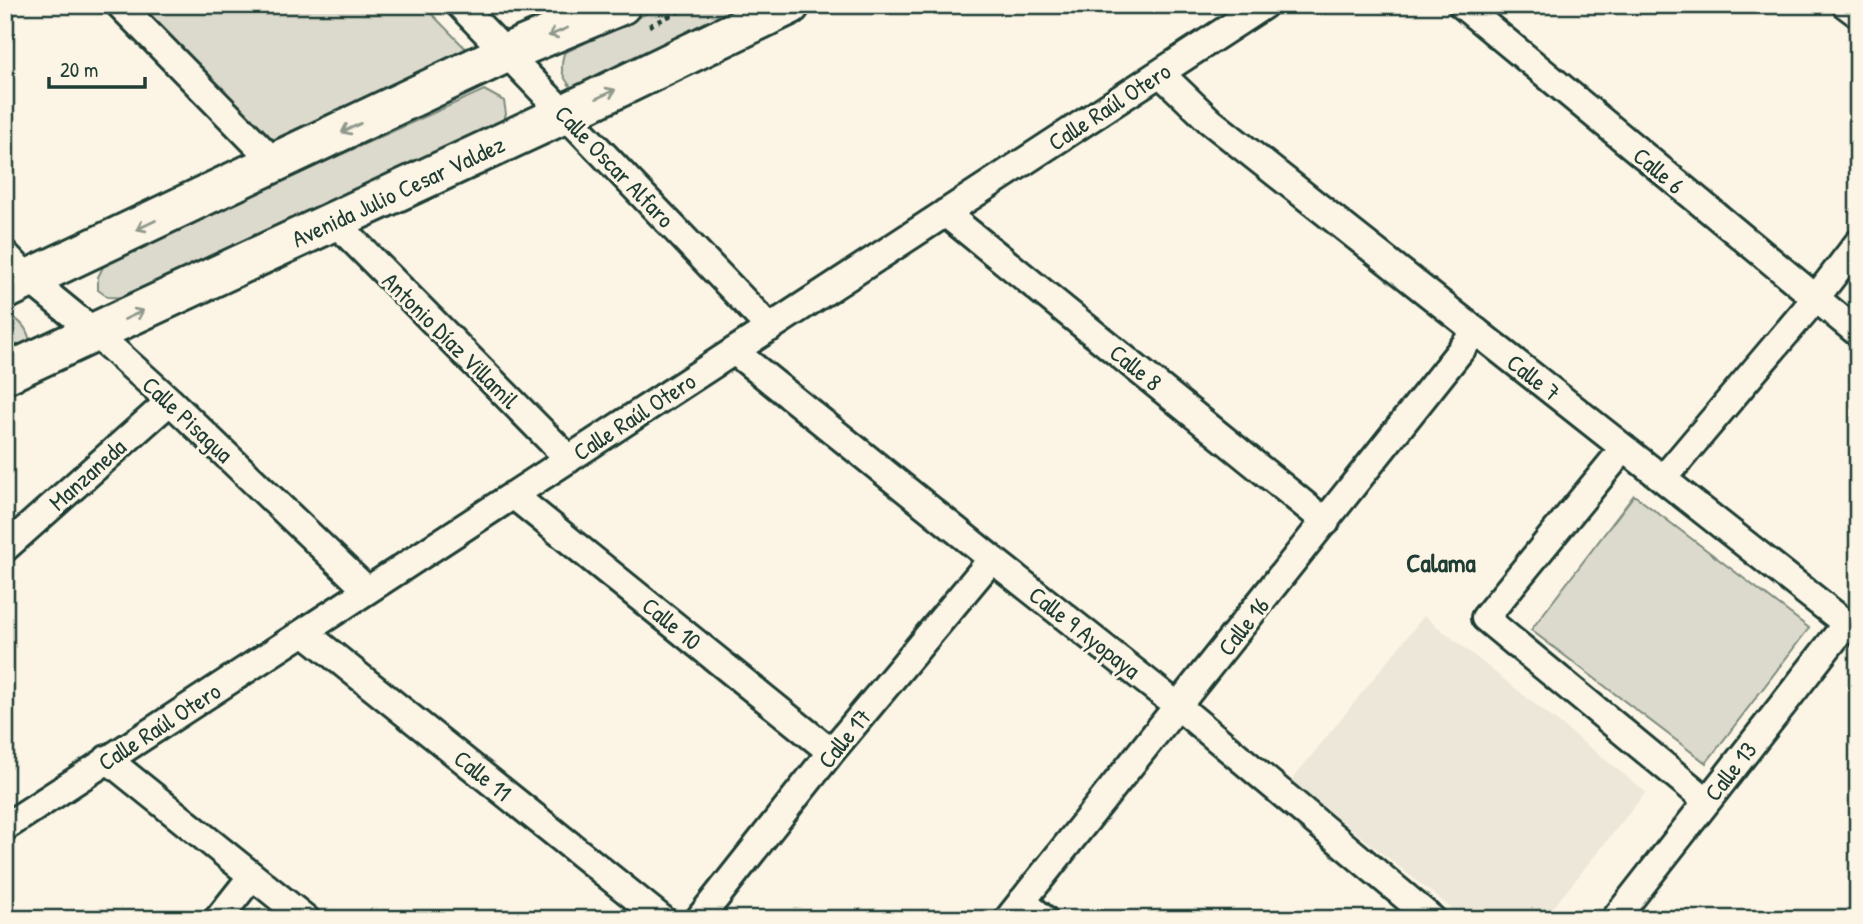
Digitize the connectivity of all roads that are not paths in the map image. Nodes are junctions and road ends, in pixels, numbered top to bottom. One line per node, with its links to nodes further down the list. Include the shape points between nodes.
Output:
1 (120, 5): 12 (street)
2 (460, 5): 9 (street, Calle Oscar Alfaro)
3 (621, 5): 9 (main road, one-way to 9)
4 (790, 5): 11 (main road, Avenida Julio Cesar Valdez, one-way to 4)
5 (1264, 5): 10 (street, Calle Raúl Otero)
6 (1462, 5): 17 (street, Calle 6)
7 (1846, 5): 8 (street)
8 (1858, 14)
9 (506, 53): 11 (street, Calle Oscar Alfaro); 12 (main road, one-way to 12)
10 (1160, 73): 13 (street, Calle Raúl Otero); 19 (street, Calle 7, via 1210,121)
11 (564, 114): 14 (main road, Avenida Julio Cesar Valdez); 18 (street, Calle Oscar Alfaro)
12 (276, 164): 16 (main road, one-way to 16)
13 (945, 213): 18 (street, Calle Raúl Otero); 29 (street, Calle 8)
14 (334, 221): 20 (main road, Avenida Julio Cesar Valdez, one-way to 14); 26 (street, Antonio Díaz Villamil)
15 (1858, 243): 17 (street)
16 (13, 274): 20 (street, Calle Pisagua)
17 (1815, 299): 21 (street, Calle 6); 27 (street)
18 (770, 328): 22 (street, Calle Raúl Otero)
19 (1476, 331): 25 (street, Calle 7); 29 (street, Calle 16)
20 (95, 333): 23 (main road, Avenida Julio Cesar Valdez); 24 (street, Calle Pisagua)
21 (1858, 333)
22 (734, 351): 26 (street, Calle Raúl Otero); 31 (street, Calle 9 Ayopaya)
23 (5, 374)
24 (170, 401): 30 (street, Manzaneda); 32 (street, Calle Pisagua)
25 (1624, 448): 27 (street, Calle 7); 38 (street, via 1485,618)
26 (569, 458): 28 (street, Calle Raúl Otero)
27 (1663, 479): 33 (street, Calle 7)
28 (513, 495): 32 (street, Calle Raúl Otero); 36 (street, Calle 10)
29 (1326, 522): 35 (street, Calle 16)
30 (5, 548)
31 (992, 559): 35 (street, Calle 9 Ayopaya); 36 (street, Calle 17)
32 (367, 590): 34 (street, Calle Raúl Otero)
33 (1852, 629): 38 (street, Calle 13)
34 (304, 632): 37 (street, Calle Raúl Otero); 44 (street, Calle 11)
35 (1179, 707): 41 (street, Calle 16); 47 (street, Calle 9 Ayopaya)
36 (831, 752): 45 (street, Calle 17)
37 (107, 759): 39 (street, Calle Raúl Otero); 40 (street)
38 (1707, 801): 48 (street, Calle 13)
39 (5, 827)
40 (252, 876): 42 (street); 43 (street)
41 (1015, 910): 46 (street)
42 (218, 919)
43 (306, 919)
44 (662, 919)
45 (699, 919)
46 (1044, 919)
47 (1432, 919)
48 (1615, 919)

